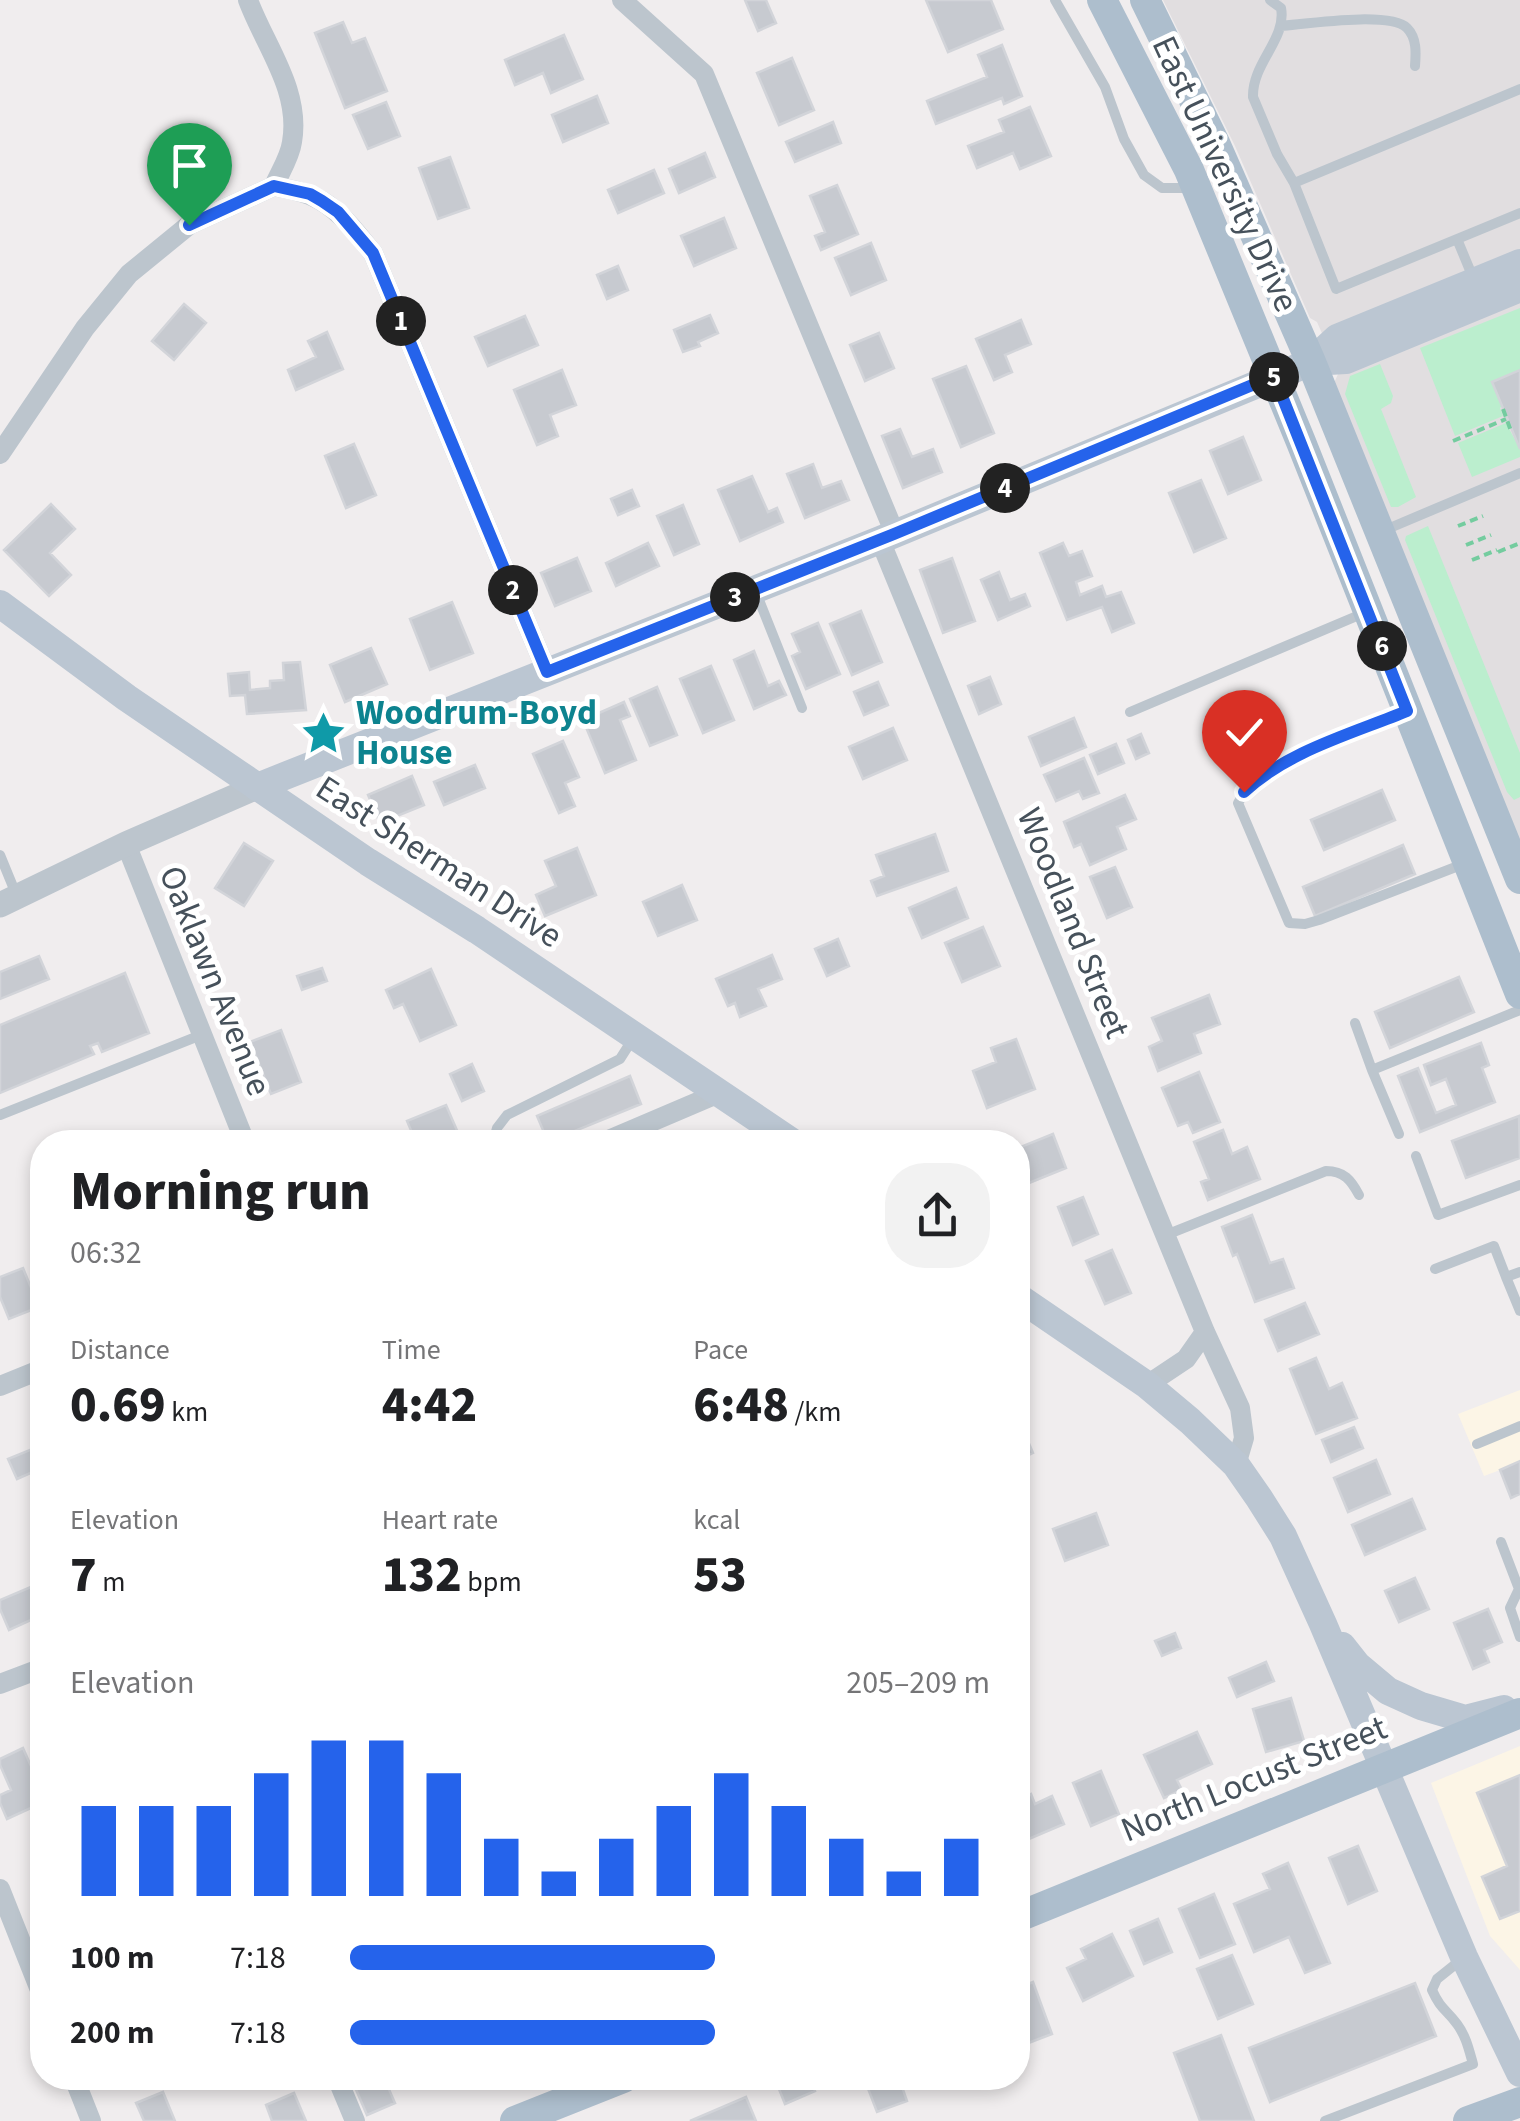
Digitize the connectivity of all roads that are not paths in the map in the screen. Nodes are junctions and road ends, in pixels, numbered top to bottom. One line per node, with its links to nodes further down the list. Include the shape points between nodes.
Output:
1 (248, 0): 12 (street, via 282,73 294,124)
2 (622, 0): 24 (street, Woodland Street, via 704,74)
3 (1054, 0): 13 (lane, via 1105,87 1144,175 1162,188)
4 (1102, 0): 13 (main road, East University Drive)
5 (1145, 0): 19 (main road, East University Drive)
6 (1270, 0): 7 (lane)
7 (1284, 4): 8 (lane)
8 (1281, 26): 9 (lane, via 1396,21 1414,39); 11 (lane, via 1252,88)
9 (1416, 66)
10 (1520, 89): 11 (lane)
11 (1294, 183): 15 (lane, via 1336,289)
12 (274, 186): 21 (street, via 189,225 129,274); 28 (street, via 322,201 373,253)
13 (1196, 188): 20 (main road, East University Drive)
14 (1520, 213): 15 (lane)
15 (1457, 239): 17 (lane)
16 (1520, 263): 17 (main road)
17 (1474, 281): 19 (main road, via 1336,338)
18 (1520, 288): 19 (main road, via 1346,360)
19 (1311, 362): 20 (main road); 23 (main road, East University Drive)
20 (1274, 376): 24 (main road); 27 (main road, East University Drive)
21 (0, 454)
22 (1520, 473): 23 (lane)
23 (1380, 532): 36 (main road, East University Drive)
24 (887, 537): 25 (main road); 54 (street, Woodland Street)
25 (755, 589): 28 (main road); 29 (lane)
26 (0, 604): 32 (main road, East Sherman Drive)
27 (1368, 612): 30 (main road, East University Drive); 31 (lane)
28 (547, 672): 32 (main road)
29 (802, 708)
30 (1407, 711): 35 (main road, East University Drive); 35 (lane, via 1284,762 1260,776 1238,803 1288,923 1320,920)
31 (1130, 712)
32 (258, 787): 33 (street); 42 (main road, East Sherman Drive)
33 (126, 844): 37 (street); 41 (street, Oaklawn Avenue)
34 (1, 854): 37 (lane)
35 (1466, 863): 38 (main road, East University Drive)
36 (1520, 879)
37 (9, 901)
38 (1520, 994)
39 (1520, 1010): 43 (lane)
40 (1355, 1023): 43 (lane)
41 (202, 1034): 45 (lane); 46 (street, Oaklawn Avenue)
42 (634, 1036): 44 (main road, East Sherman Drive); 47 (lane, via 620,1059 507,1116)
43 (1372, 1070): 50 (lane)
44 (719, 1093): 48 (street); 49 (main road, East Sherman Drive)
45 (0, 1116)
46 (239, 1130)
47 (496, 1130)
48 (632, 1130)
49 (774, 1130)
50 (1398, 1134)
51 (1416, 1156): 52 (lane, via 1438,1215)
52 (1520, 1186)
53 (1359, 1195): 54 (lane, via 1352,1180 1326,1171)
54 (1166, 1236): 60 (street, Woodland Street)
55 (1435, 1269): 57 (lane, via 1494,1246)
56 (1520, 1272): 57 (lane)
57 (1506, 1277): 59 (lane)
58 (1030, 1305): 62 (main road)
59 (1520, 1311)
60 (1205, 1332): 62 (street, via 1186,1360); 66 (street, Woodland Street, via 1240,1408 1244,1438)
61 (30, 1374): 63 (street)
62 (1147, 1385): 66 (main road)
63 (0, 1386)
64 (1520, 1426): 65 (lane)
65 (1478, 1444)
66 (1236, 1465): 68 (main road, via 1282,1536)
67 (1502, 1542): 69 (lane, via 1519,1589 1510,1608)
68 (1323, 1624): 72 (main road, via 1357,1665 1420,1706 1464,1719); 73 (main road)
69 (1520, 1638)
70 (30, 1673): 71 (street)
71 (0, 1684)
72 (1520, 1709): 73 (main road, North Locust Street)
73 (1384, 1767): 75 (main road, North Locust Street); 76 (main road)
74 (0, 1889): 77 (street)
75 (1030, 1912)
76 (1464, 1958): 78 (main road); 83 (lane, via 1432,1990 1465,2038 1473,2064)
77 (30, 1965)
78 (1520, 2073)
79 (79, 2090): 84 (street)
80 (342, 2090): 85 (street)
81 (593, 2090): 86 (main road)
82 (1520, 2102): 88 (main road)
83 (1343, 2118): 87 (lane)
84 (91, 2121)
85 (355, 2121)
86 (515, 2121)
87 (1325, 2121)
88 (1468, 2121)

